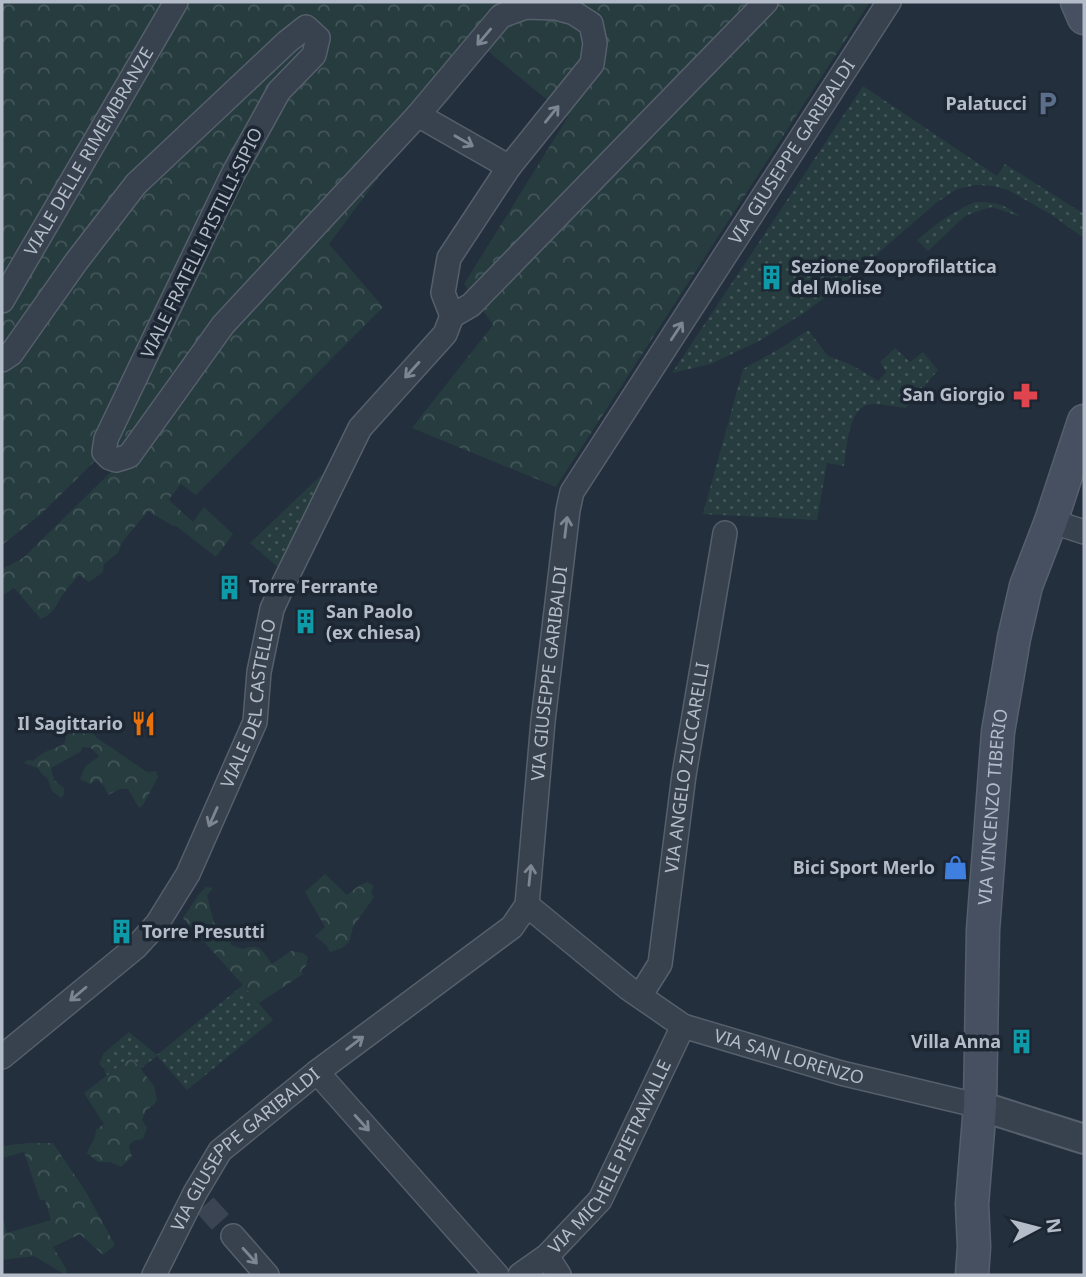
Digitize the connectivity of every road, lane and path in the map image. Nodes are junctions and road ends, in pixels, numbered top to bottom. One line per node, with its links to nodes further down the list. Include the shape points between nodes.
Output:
1 (176, 2): 8 (street, VIALE DELLE RIMEMBRANZE)
2 (766, 2): 9 (street, via 471,305)
3 (889, 2): 15 (street, VIA GIUSEPPE GARIBALDI, one-way to 3, via 543,721 572,492)
4 (1077, 2): 5 (main road)
5 (1084, 18)
6 (418, 115): 7 (street, one-way to 7); 7 (street, VIALE FRATELLI PISTILLI-SIPIO, one-way to 6, via 592,64 595,43 591,24 574,13 526,7 501,16); 10 (street, VIALE FRATELLI PISTILLI-SIPIO, via 223,326 129,456 110,458 104,452 106,439 233,174 279,91 314,55 318,38 306,27 136,184 11,354)
7 (509, 167): 9 (street, VIALE FRATELLI PISTILLI-SIPIO, via 449,258 443,293)
8 (2, 301)
9 (452, 316): 18 (street, VIALE DEL CASTELLO, one-way to 18, via 445,334 360,428 282,587 272,609 259,673 255,722 188,874 158,924)
10 (2, 360)
11 (1084, 421): 12 (main road, VIA VINCENZO TIBERIO)
12 (1052, 521): 13 (street); 20 (main road, VIA VINCENZO TIBERIO, via 1026,586 999,732 983,930)
13 (1084, 532)
14 (725, 533): 16 (street, VIA ANGELO ZUCCARELLI, via 684,775 660,964)
15 (527, 905): 16 (street, VIA SAN LORENZO); 19 (street, VIA GIUSEPPE GARIBALDI, one-way to 15, via 512,927)
16 (640, 996): 17 (street, VIA SAN LORENZO)
17 (683, 1026): 20 (street, VIA SAN LORENZO, via 841,1073); 24 (street, VIA MICHELE PIETRAVALLE, via 600,1200)
18 (2, 1057)
19 (317, 1072): 25 (street, VIA GIUSEPPE GARIBALDI, via 220,1151 200,1199); 27 (street, one-way to 27)
20 (980, 1106): 21 (street, VIA SAN LORENZO); 22 (main road, VIA VINCENZO TIBERIO)
21 (1084, 1139)
22 (972, 1204): 29 (main road, VIA VINCENZO TIBERIO); 30 (main road, VIA VINCENZO TIBERIO)
23 (233, 1237): 26 (street, one-way to 26)
24 (553, 1266): 28 (street, VIA MICHELE PIETRAVALLE)
25 (154, 1275)
26 (267, 1275)
27 (497, 1275)
28 (520, 1275)
29 (950, 1275)
30 (972, 1275)

